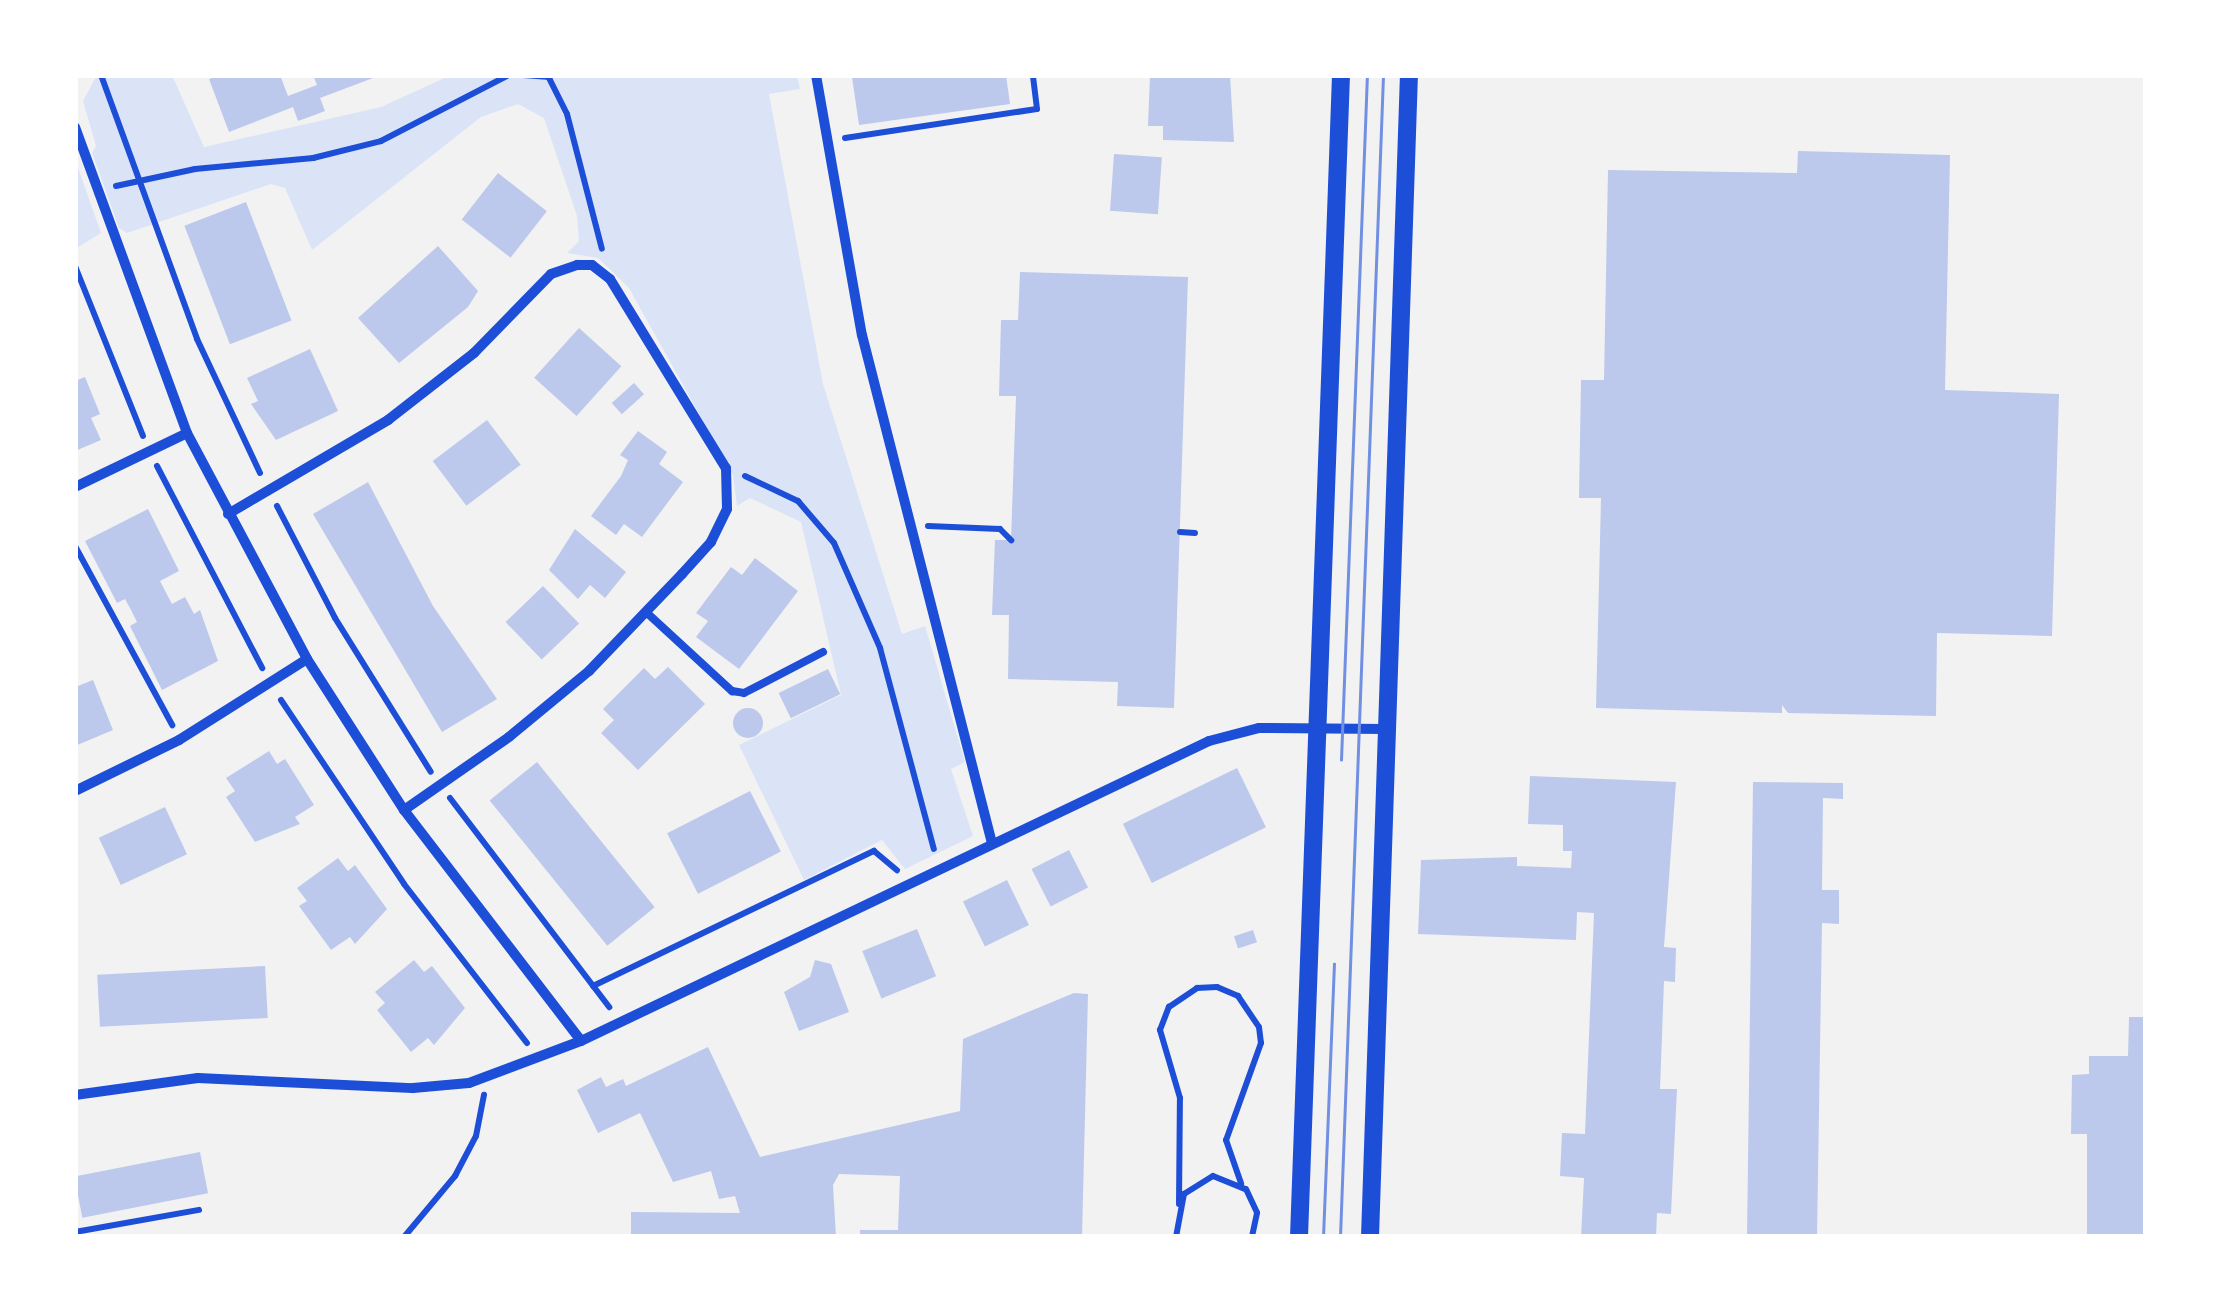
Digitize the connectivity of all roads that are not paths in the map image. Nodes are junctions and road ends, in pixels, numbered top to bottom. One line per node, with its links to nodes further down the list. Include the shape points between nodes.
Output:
1 (816, 75): 15 (street, via 898,487)
2 (1341, 75): 11 (street)
3 (1409, 75): 12 (street)
4 (75, 126): 5 (street)
5 (187, 433): 6 (street); 7 (street)
6 (75, 487)
7 (228, 514): 8 (street, via 388,420 474,353 551,274 592,265 610,279 726,468 727,508 711,542); 10 (street)
8 (646, 612): 9 (lane, via 732,691 744,693); 14 (street, via 536,715)
9 (823, 652)
10 (307, 659): 13 (street, via 180,740); 14 (street)
11 (1317, 726): 12 (street); 15 (street, via 1259,728 1209,740); 18 (street)
12 (1385, 729): 19 (street)
13 (75, 790)
14 (404, 810): 16 (street)
15 (992, 843): 16 (street)
16 (581, 1041): 17 (street, via 482,1078 413,1088 198,1078)
17 (75, 1094)
18 (1299, 1237)
19 (1370, 1237)

